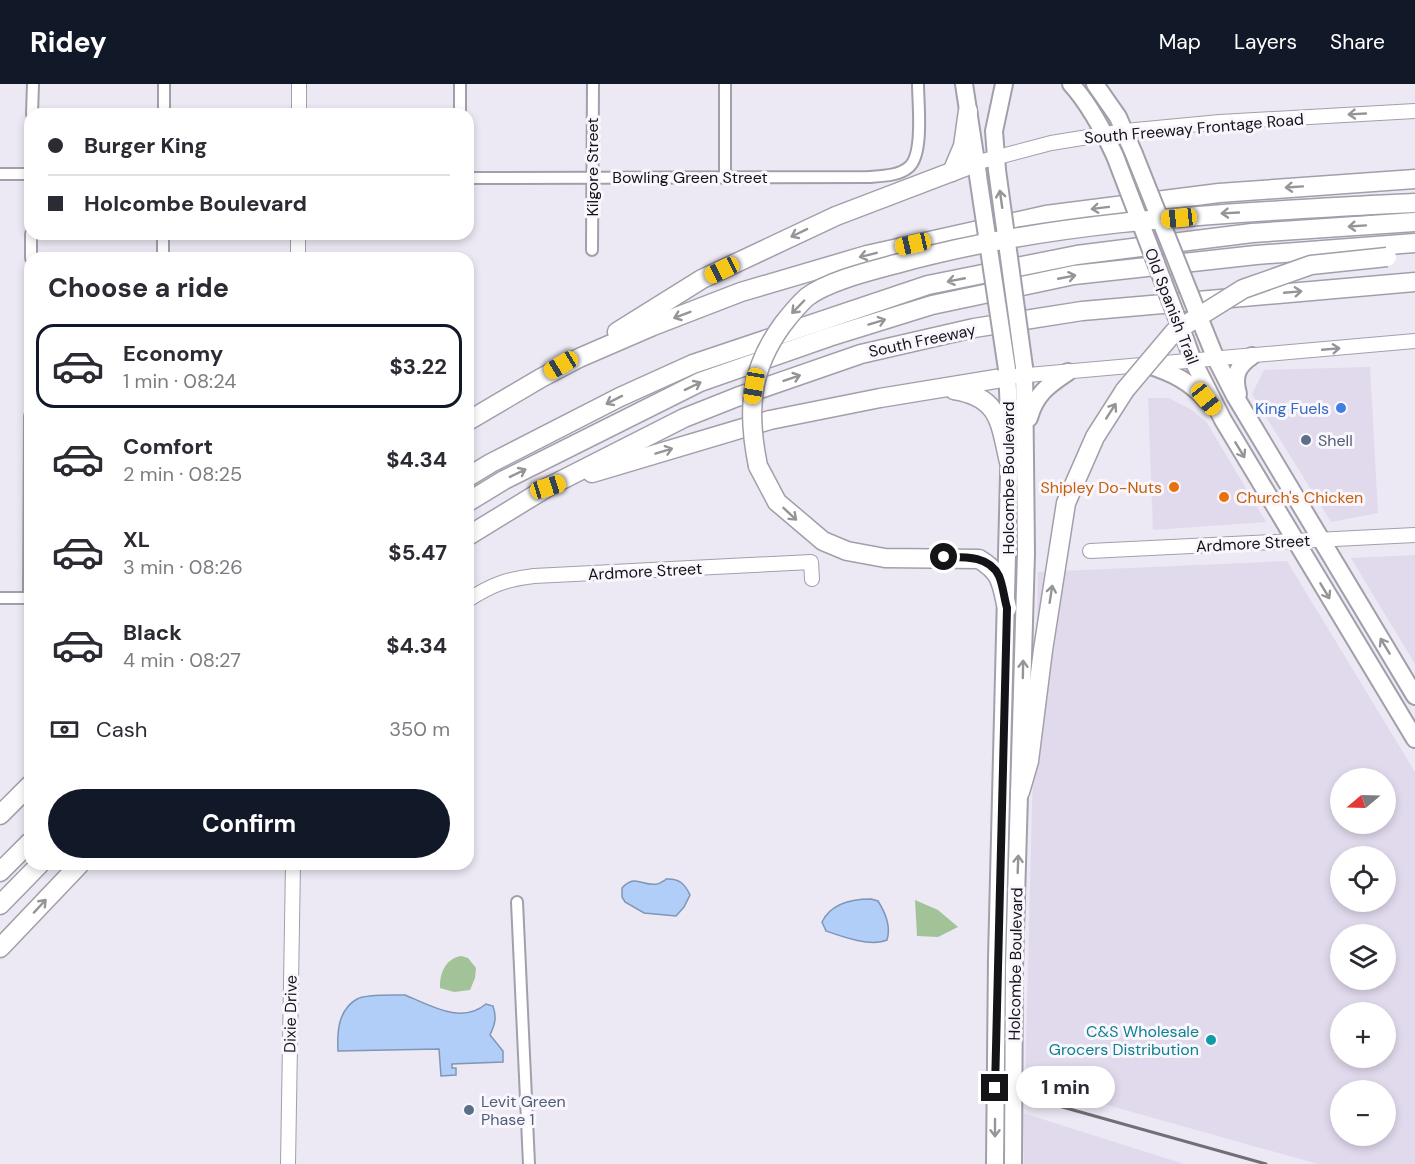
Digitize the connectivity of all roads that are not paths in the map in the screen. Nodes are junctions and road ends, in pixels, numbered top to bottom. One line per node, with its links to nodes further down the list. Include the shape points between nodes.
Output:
1 (33, 84): 12 (street)
2 (164, 84): 13 (street)
3 (299, 84): 14 (street)
4 (460, 84): 15 (street)
5 (592, 84): 25 (street, Kilgore Street)
6 (725, 84): 27 (street)
7 (918, 84): 27 (street, Bowling Green Street, via 916,156 910,167 901,172 868,177)
8 (964, 84): 16 (main road, Holcombe Boulevard)
9 (1004, 84): 20 (main road, Holcombe Boulevard, via 994,131)
10 (1071, 84): 19 (main road, Old Spanish Trail)
11 (1095, 84): 18 (main road, Old Spanish Trail)
12 (32, 108)
13 (164, 108)
14 (299, 108)
15 (460, 108)
16 (968, 111): 21 (main road, Holcombe Boulevard); 22 (highway, via 965,138)
17 (1415, 111): 18 (street, South Freeway Frontage Road, one-way to 18, via 1220,122)
18 (1125, 132): 19 (street, South Freeway Frontage Road); 37 (main road, Old Spanish Trail, bridge)
19 (1105, 134): 20 (street, South Freeway Frontage Road, via 1051,143); 38 (main road, Old Spanish Trail, bridge)
20 (996, 164): 21 (street, South Freeway Frontage Road); 40 (main road, Holcombe Boulevard, one-way to 20, bridge)
21 (977, 169): 22 (highway); 40 (main road, Holcombe Boulevard, bridge)
22 (952, 172): 42 (highway, one-way to 42, via 836,216 702,279)
23 (0, 174): 24 (street)
24 (24, 174)
25 (592, 177): 26 (street, Bowling Green Street); 27 (street, Bowling Green Street); 32 (street, Kilgore Street)
26 (474, 178)
27 (725, 178)
28 (1415, 179): 42 (highway, one-way to 42, via 1219,193 1046,215 879,252 741,292 579,358)
29 (1415, 203): 61 (highway, one-way to 61, bridge, via 1221,213 997,240 847,278 808,296 773,337 756,373 751,418 758,466 777,501 822,541 847,551 885,558 978,559 999,575)
30 (1415, 222): 49 (highway, one-way to 49, via 1252,233 1088,254 928,285 693,364 620,397)
31 (1415, 243): 51 (highway, one-way to 31, via 700,382 932,305 1074,275)
32 (592, 250)
33 (1415, 256): 67 (highway, one-way to 33, bridge, via 1029,761 1066,503 1095,437 1125,390 1174,332 1243,289 1311,265)
34 (1415, 282): 50 (highway, South Freeway, one-way to 34, via 684,418 861,354 974,328 1082,311)
35 (1415, 341): 36 (street, one-way to 35)
36 (1252, 356): 37 (street); 44 (main road, via 1236,372)
37 (1216, 359): 38 (street); 44 (main road, Old Spanish Trail)
38 (1193, 362): 39 (street); 46 (main road, Old Spanish Trail)
39 (1148, 365): 41 (street); 46 (main road, via 1195,387)
40 (1016, 372): 41 (street); 43 (highway); 47 (main road, Holcombe Boulevard); 48 (main road, Holcombe Boulevard)
41 (1068, 372): 47 (main road, via 1037,397)
42 (541, 378): 45 (highway)
43 (940, 388): 48 (highway, via 972,392 993,409); 50 (highway, one-way to 43, via 770,420)
44 (1242, 409): 54 (main road, Old Spanish Trail)
45 (474, 417)
46 (1222, 420): 55 (main road, Old Spanish Trail, one-way to 55)
47 (1025, 437): 67 (main road, Holcombe Boulevard, one-way to 47)
48 (1010, 462): 61 (main road, Holcombe Boulevard)
49 (474, 473)
50 (548, 487): 52 (highway, South Freeway)
51 (474, 498)
52 (474, 532)
53 (1415, 535): 54 (street, Ardmore Street)
54 (1321, 539): 55 (street, Ardmore Street); 62 (main road, Old Spanish Trail, one-way to 54)
55 (1295, 540): 56 (street, Ardmore Street); 63 (main road, Old Spanish Trail, one-way to 63)
56 (1090, 550)
57 (812, 579): 58 (street, Ardmore Street, via 811,562 534,576 491,585)
58 (474, 596)
59 (0, 598): 60 (street)
60 (24, 598)
61 (1007, 608): 79 (main road, Holcombe Boulevard, one-way to 79)
62 (1406, 681): 63 (main road); 64 (main road, Old Spanish Trail)
63 (1387, 693): 65 (main road, Old Spanish Trail)
64 (1415, 696)
65 (1415, 740)
66 (24, 791): 68 (highway)
67 (1020, 792): 80 (main road, Holcombe Boulevard, one-way to 67)
68 (0, 815)
69 (24, 848): 73 (highway)
70 (34, 870): 75 (highway)
71 (74, 870): 76 (highway, one-way to 71)
72 (293, 870): 77 (street, Dixie Drive)
73 (0, 872)
74 (517, 902): 78 (street)
75 (0, 905)
76 (0, 948)
77 (288, 1164)
78 (529, 1164)
79 (995, 1164)
80 (1012, 1164)

